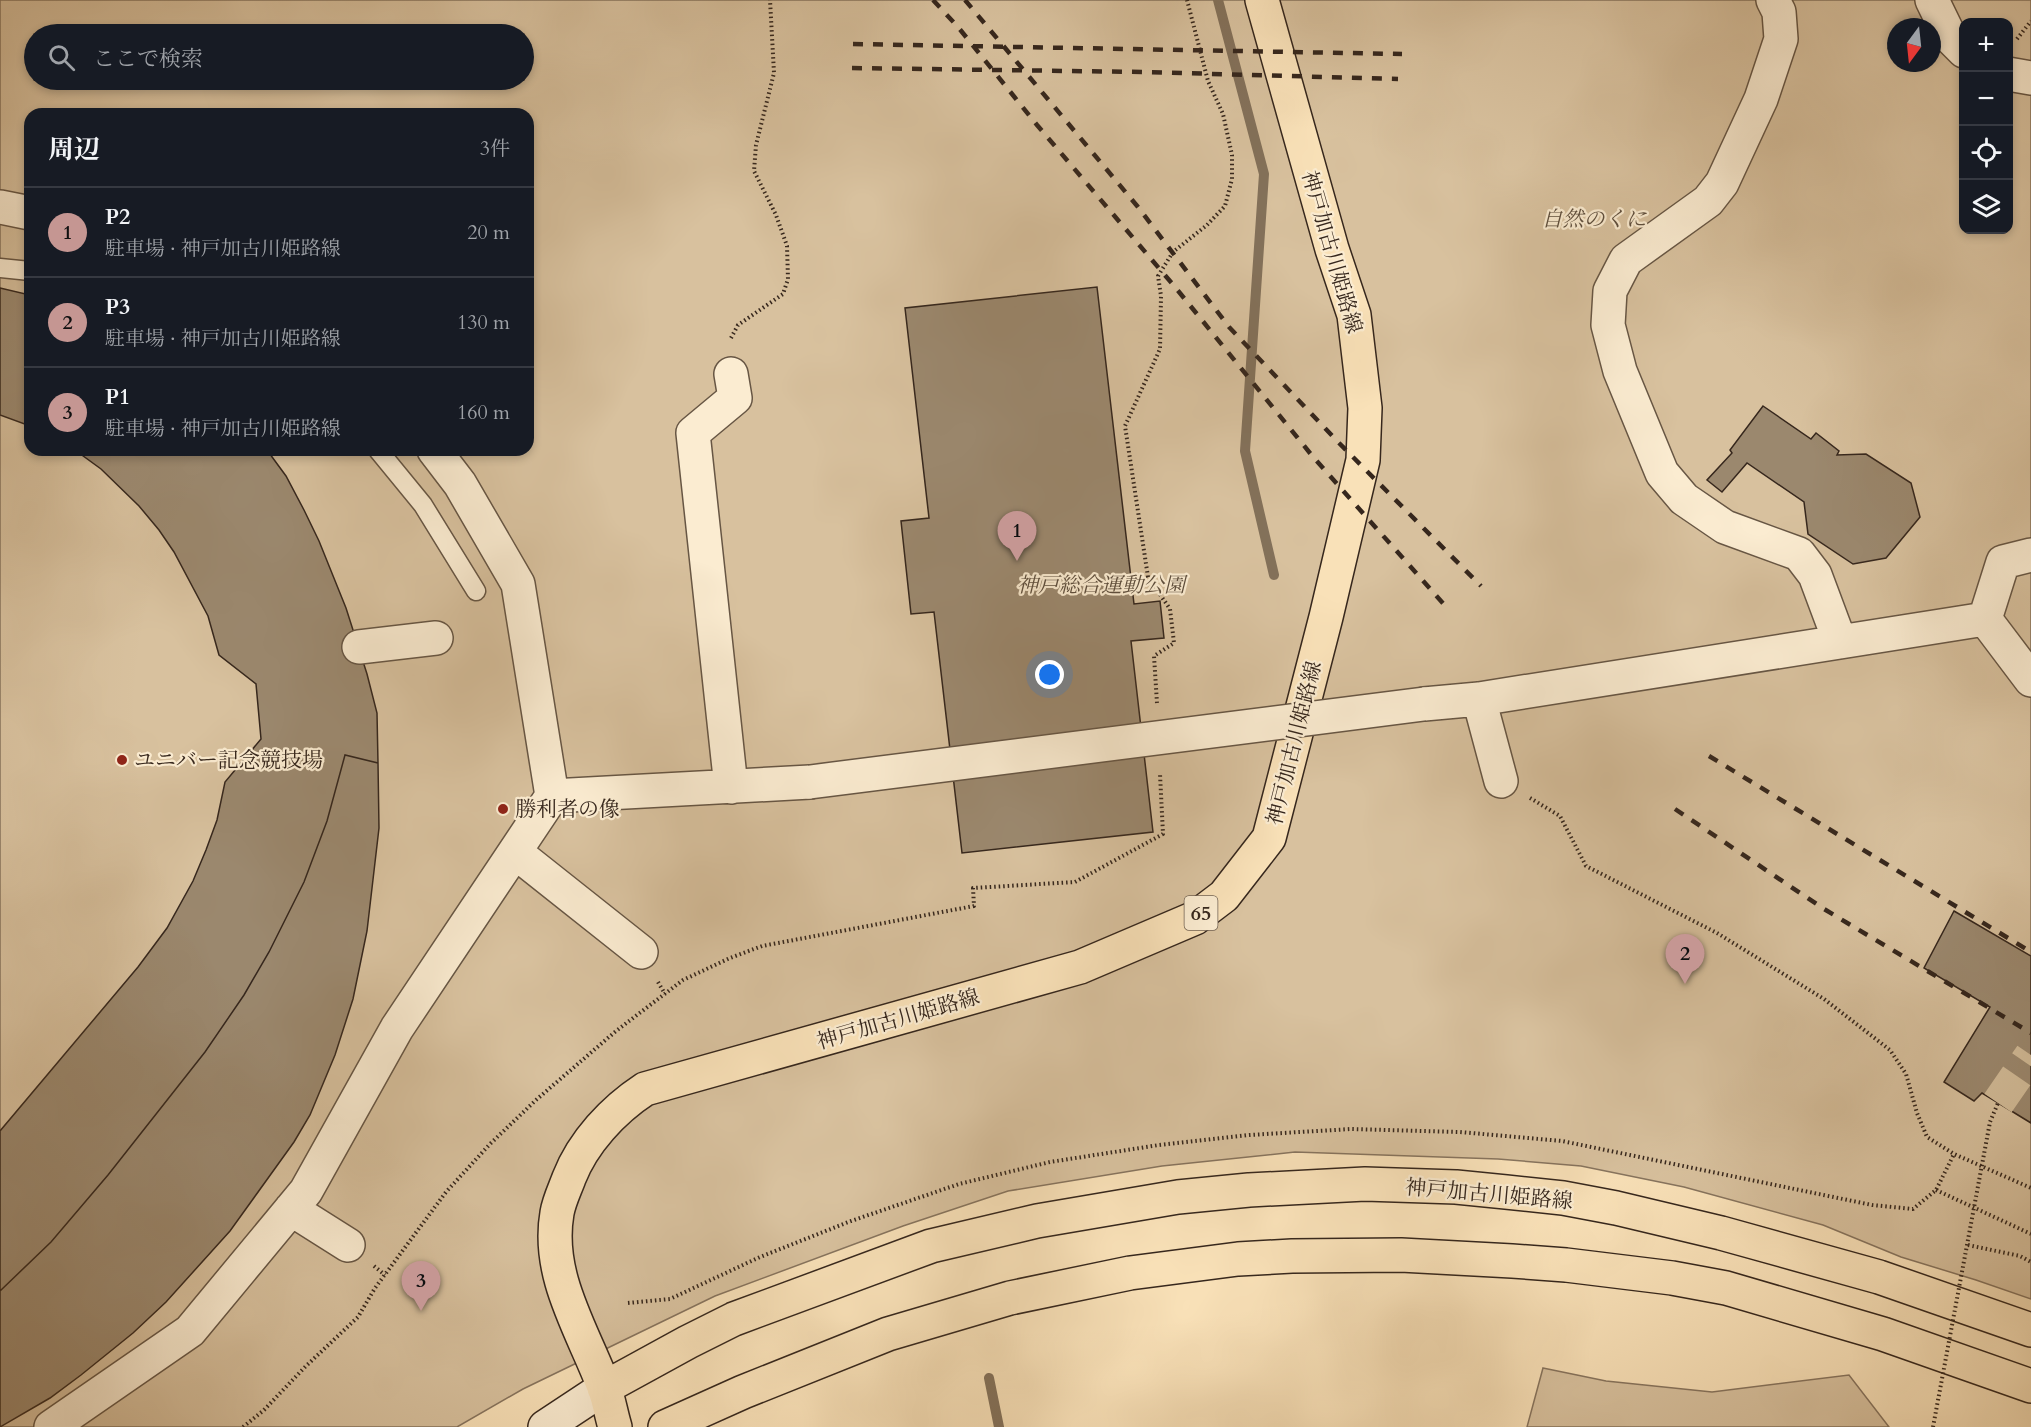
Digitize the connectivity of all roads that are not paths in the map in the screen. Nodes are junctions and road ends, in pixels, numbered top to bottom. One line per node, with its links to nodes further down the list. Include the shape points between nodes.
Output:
1 (1262, 0): 31 (main road, 神戸加古川姫路線 / 65, via 1354,315 1365,408 1363,460 1269,837 1224,896 1195,918 1080,967 645,1089 625,1102 581,1152 557,1212 560,1276)
2 (1773, 0): 18 (street, via 1779,12 1781,39 1761,99 1722,183 1708,201 1626,260 1610,291 1608,325 1620,371 1662,473 1684,499 1725,527 1799,554 1815,575)
3 (1932, 0): 4 (street, via 1950,37)
4 (1959, 46)
5 (2013, 75): 6 (street)
6 (2031, 78)
7 (0, 207): 8 (street)
8 (24, 212)
9 (0, 268): 10 (lane)
10 (24, 270)
11 (731, 374): 23 (street, via 735,398 693,434)
12 (383, 456): 15 (lane, via 423,506)
13 (439, 456): 24 (street, via 460,484 518,584)
14 (2031, 555): 16 (street, via 2003,562)
15 (476, 591)
16 (1984, 619): 18 (street); 20 (street)
17 (436, 638): 19 (street)
18 (1840, 642): 21 (street)
19 (359, 647)
20 (2031, 680)
21 (1479, 699): 22 (street); 23 (street, bridge, via 810,782)
22 (1501, 781)
23 (730, 787): 24 (street)
24 (552, 796): 25 (street)
25 (515, 852): 26 (street); 27 (street, via 397,1028 306,1191)
26 (641, 952)
27 (291, 1209): 28 (street); 32 (street, via 190,1331)
28 (348, 1245)
29 (2031, 1330): 31 (main road, 神戸加古川姫路線, via 1880,1277 1616,1208 1563,1198 1456,1187 1354,1185 1178,1197 1037,1221 931,1246 734,1319)
30 (2031, 1386): 35 (main road, via 1883,1334 1726,1288 1672,1278 1512,1261 1390,1255 1292,1256 1130,1273 1010,1298 888,1334)
31 (604, 1388): 33 (street); 34 (main road, 神戸加古川姫路線 / 65)
32 (51, 1427)
33 (545, 1427)
34 (615, 1427)
35 (665, 1427)

